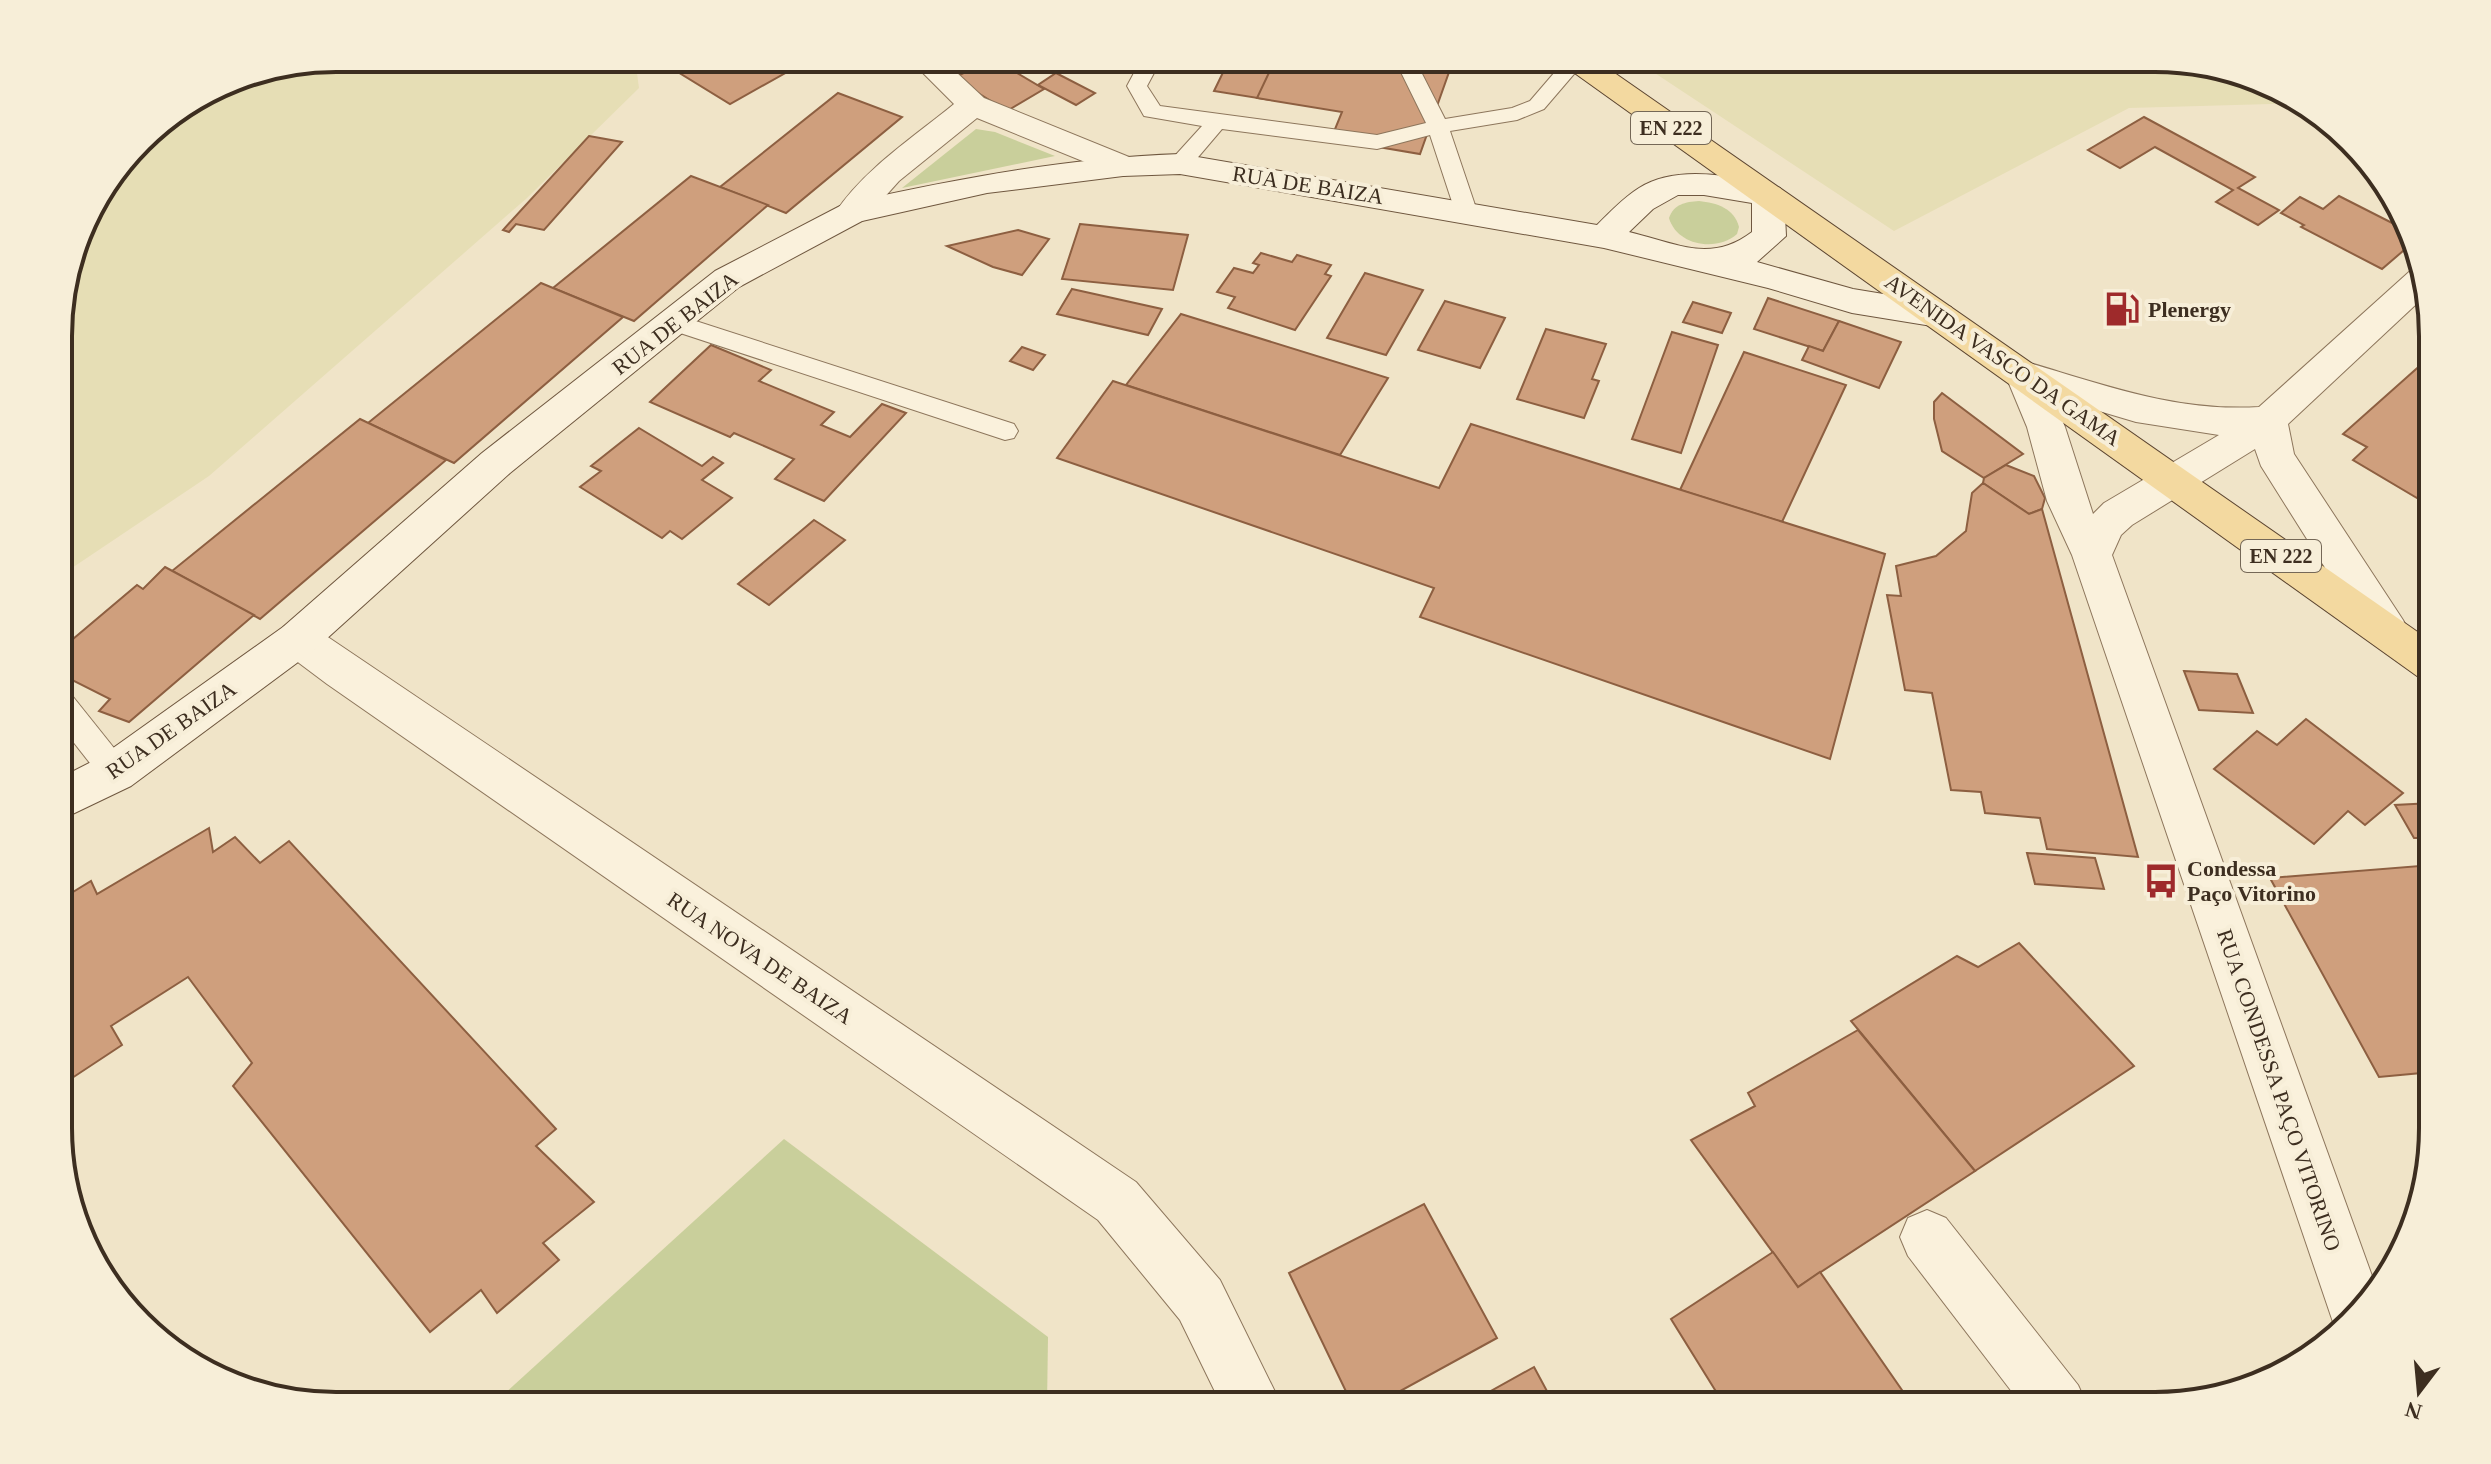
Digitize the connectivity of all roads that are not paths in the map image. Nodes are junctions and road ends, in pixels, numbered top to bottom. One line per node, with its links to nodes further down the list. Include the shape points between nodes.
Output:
1 (938, 72): 6 (street)
2 (1144, 72): 7 (lane, via 1137,86 1152,111)
3 (1411, 72): 8 (lane)
4 (1564, 72): 8 (lane, via 1537,105 1517,114)
5 (1593, 72): 11 (main road, AVENIDA VASCO DA GAMA / EN 222)
6 (973, 105): 10 (street); 13 (street, via 888,174)
7 (1217, 122): 8 (lane, via 1377,142); 9 (lane)
8 (1438, 126): 12 (lane)
9 (1180, 164): 10 (street, RUA DE BAIZA); 12 (street, RUA DE BAIZA)
10 (1123, 166): 13 (street, RUA DE BAIZA, via 987,183)
11 (1768, 195): 14 (street, via 1670,186 1647,197); 15 (street, RUA DE BAIZA, via 1769,236 1744,255); 17 (main road, AVENIDA VASCO DA GAMA / EN 222)
12 (1466, 211): 14 (street, RUA DE BAIZA)
13 (852, 213): 18 (street, RUA DE BAIZA, via 727,279)
14 (1604, 237): 15 (street, RUA DE BAIZA)
15 (1711, 262): 17 (street, RUA DE BAIZA, via 1852,301)
16 (2414, 286): 20 (street)
17 (1938, 315): 19 (main road, AVENIDA VASCO DA GAMA / EN 222)
18 (674, 322): 21 (lane); 25 (street, RUA DE BAIZA, via 496,463)
19 (2023, 374): 20 (street, via 2146,412 2210,422); 22 (main road, AVENIDA VASCO DA GAMA / EN 222); 23 (street, RUA CONDESSA PAÇO VITORINO, via 2046,427 2067,501)
20 (2269, 420): 22 (street); 24 (street, via 2275,456)
21 (1005, 431)
22 (2174, 480): 23 (street, via 2118,514 2105,526); 24 (main road, AVENIDA VASCO DA GAMA / EN 222)
23 (2092, 555): 31 (street, RUA CONDESSA PAÇO VITORINO)
24 (2388, 632): 26 (main road, AVENIDA VASCO DA GAMA / EN 222)
25 (298, 639): 28 (street, RUA DE BAIZA); 33 (street, RUA NOVA DE BAIZA, via 1117,1201 1200,1300)
26 (2418, 654)
27 (72, 717): 28 (lane)
28 (115, 772): 29 (street, RUA DE BAIZA)
29 (72, 794)
30 (1927, 1237): 32 (street)
31 (2353, 1302)
32 (2047, 1391)
33 (1246, 1392)

